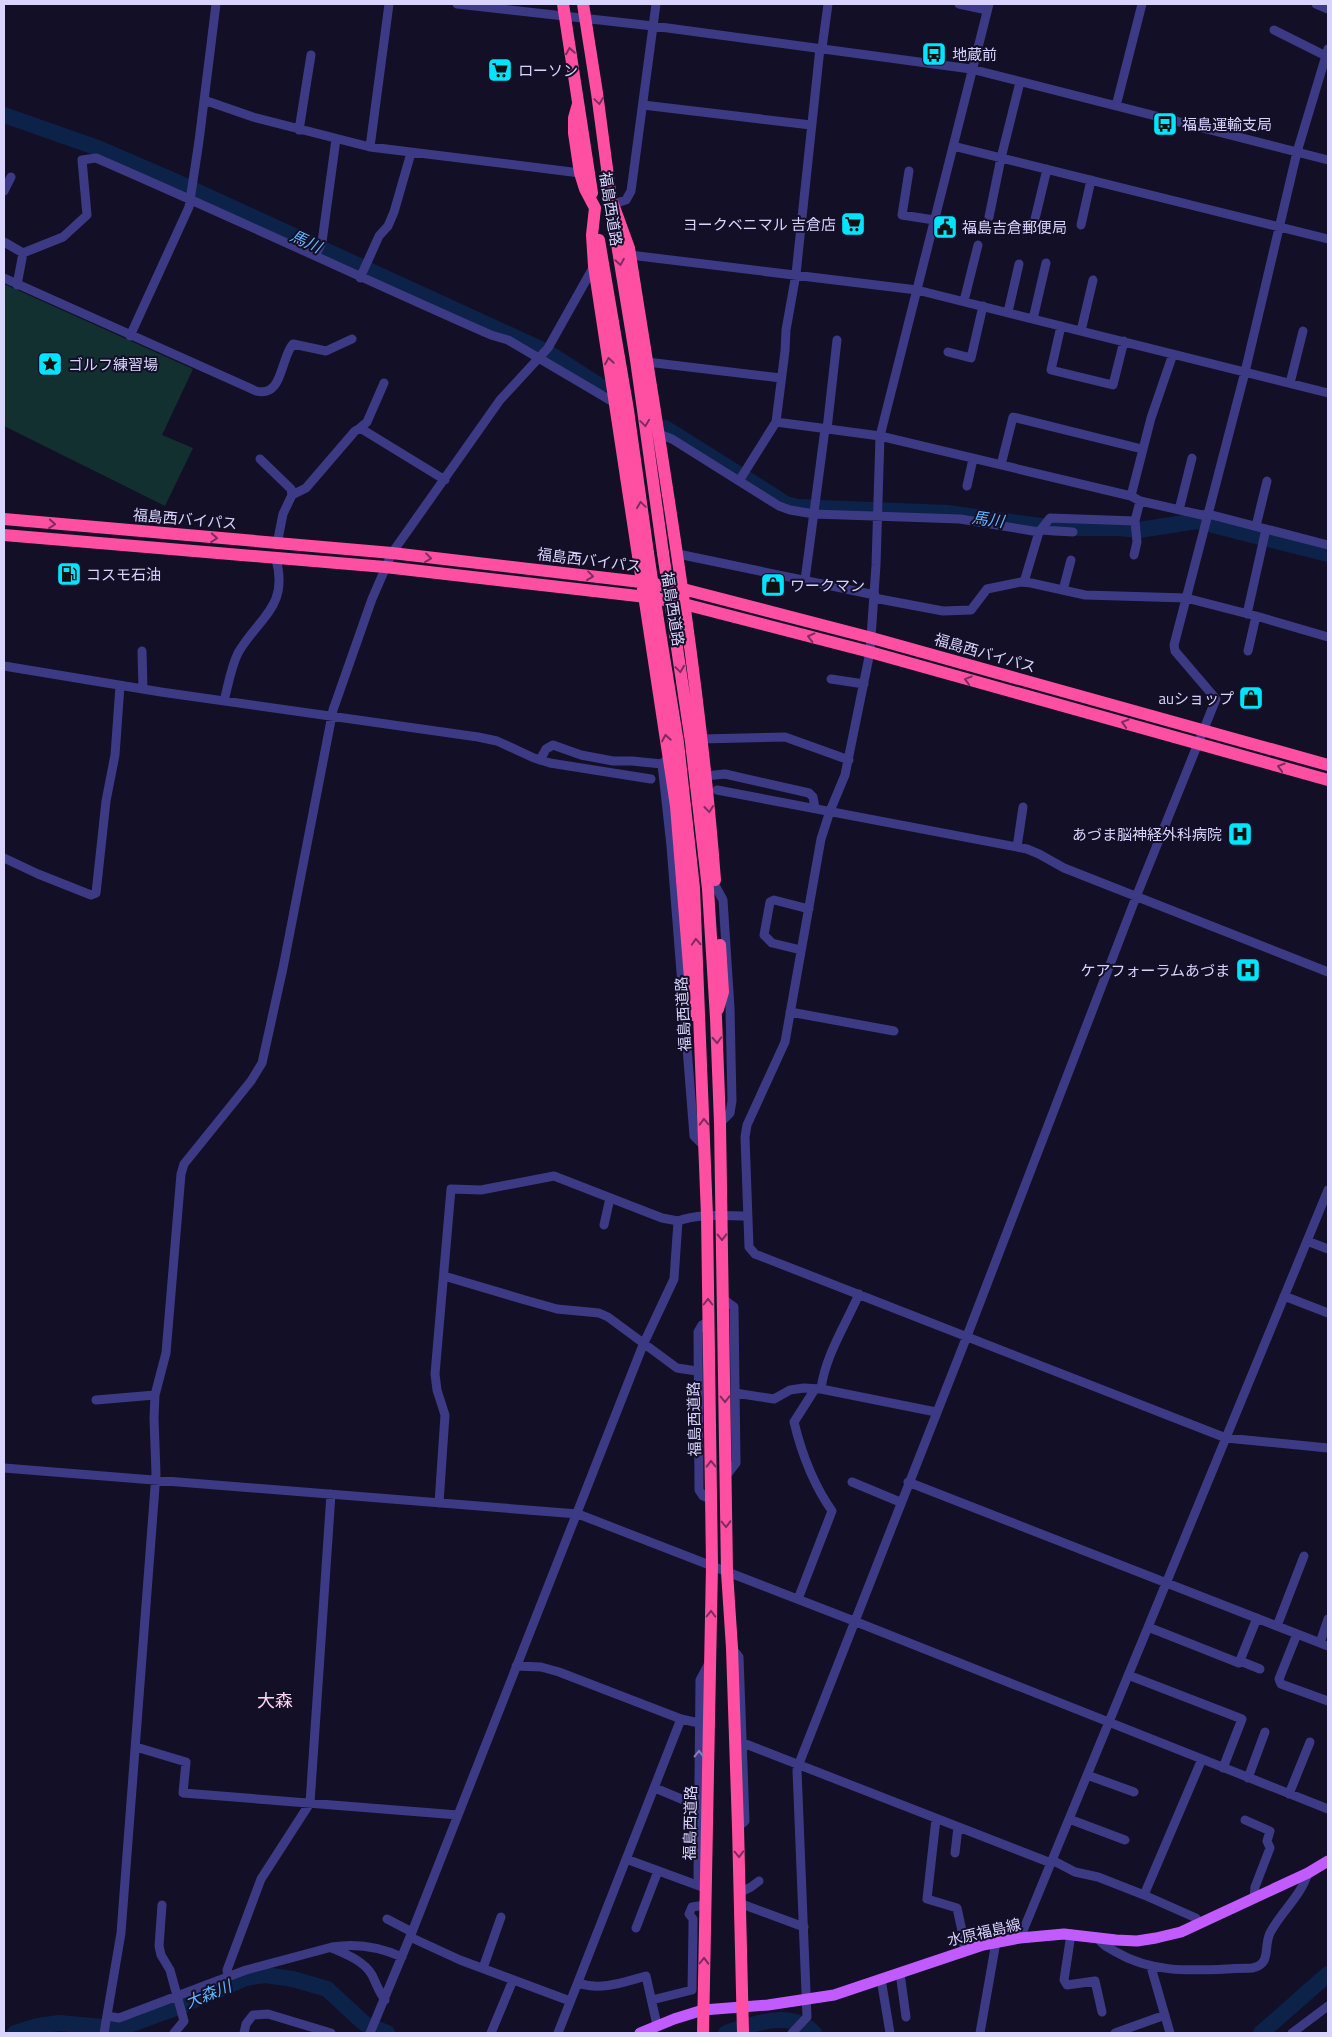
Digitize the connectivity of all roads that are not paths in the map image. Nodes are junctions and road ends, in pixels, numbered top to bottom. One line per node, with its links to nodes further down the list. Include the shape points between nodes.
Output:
1 (216, 4): 22 (street)
2 (389, 4): 30 (street)
3 (457, 4): 12 (street)
4 (583, 4): 13 (highway, 福島西道路)
5 (656, 4): 14 (street)
6 (828, 4): 16 (street)
7 (959, 4): 10 (street)
8 (1142, 4): 25 (street)
9 (1316, 4): 11 (street)
10 (988, 7): 19 (street)
11 (1328, 9)
12 (564, 10): 13 (street); 23 (highway, 福島西道路, one-way to 12)
13 (585, 18): 14 (street); 42 (highway, 福島西道路, one-way to 42)
14 (653, 26): 16 (street); 24 (street)
15 (1274, 30): 17 (street)
16 (821, 48): 19 (street); 26 (street)
17 (1327, 52): 20 (street)
18 (311, 55): 27 (street)
19 (971, 69): 21 (street); 29 (street)
20 (1324, 76): 31 (street)
21 (1020, 82): 25 (street); 33 (street)
22 (204, 100): 27 (street); 41 (street)
23 (578, 104): 37 (highway, via 574,118); 43 (highway, 福島西道路)
24 (643, 105): 26 (street); 42 (street, via 631,191 626,200)
25 (1116, 106): 31 (street)
26 (811, 125): 58 (street)
27 (299, 130): 28 (street)
28 (336, 139): 30 (street); 52 (street)
29 (953, 146): 33 (street); 45 (street)
30 (370, 147): 32 (street)
31 (1297, 152): 34 (street); 48 (street)
32 (411, 153): 37 (street); 59 (street, via 394,212)
33 (1001, 158): 35 (street); 44 (street)
34 (1328, 160)
35 (1047, 169): 39 (street); 46 (street)
36 (908, 171): 45 (street, via 902,215)
37 (580, 173): 43 (highway, via 584,189)
38 (11, 177): 40 (street)
39 (1091, 180): 47 (street); 48 (street)
40 (4, 191)
41 (190, 193): 52 (street); 53 (street, via 96,158 82,160 87,215 63,237); 71 (street, via 188,207)
42 (613, 204): 54 (highway); 166 (highway, 福島西道路, one-way to 166, bridge, via 691,742 708,889)
43 (595, 208): 57 (highway, via 592,235); 168 (highway, 福島西道路, one-way to 43, bridge, via 694,888 678,743)
44 (989, 217)
45 (934, 220): 63 (street)
46 (1034, 223)
47 (1081, 225)
48 (1280, 227): 49 (street); 79 (street)
49 (1328, 239)
50 (4, 242): 53 (street)
51 (978, 245): 64 (street)
52 (318, 249): 59 (street)
53 (23, 253): 62 (street)
54 (630, 255): 58 (street); 78 (highway)
55 (1046, 263): 67 (street)
56 (1019, 264): 66 (street)
57 (594, 266): 76 (street); 84 (highway, one-way to 57)
58 (796, 274): 63 (street); 80 (street)
59 (361, 276): 76 (street, via 491,335)
60 (4, 278): 62 (street)
61 (1093, 280): 69 (street)
62 (17, 285): 71 (street)
63 (917, 290): 64 (street); 89 (street)
64 (964, 301): 65 (street)
65 (983, 306): 66 (street); 75 (street, via 971,358)
66 (1008, 312): 67 (street)
67 (1033, 319): 68 (street)
68 (1061, 326): 69 (street); 74 (street, via 1051,370 1113,384)
69 (1081, 330): 74 (street)
70 (1304, 331): 82 (street)
71 (130, 336): 72 (street, via 265,394 274,385 287,351 293,344 326,351)
72 (352, 339)
73 (837, 340): 87 (street)
74 (1124, 341): 77 (street)
75 (948, 352)
76 (543, 353): 84 (street); 96 (street, via 500,400)
77 (1173, 354): 79 (street); 90 (street)
78 (647, 362): 80 (street); 88 (highway)
79 (1245, 372): 82 (street); 105 (street)
80 (781, 378): 85 (street)
81 (384, 383): 86 (street, via 367,422)
82 (1290, 383): 83 (street)
83 (1328, 393)
84 (615, 403): 122 (highway)
85 (776, 422): 87 (street); 95 (street)
86 (360, 428): 96 (street); 99 (street, via 306,488)
87 (826, 429): 89 (street); 102 (street)
88 (659, 434): 95 (street); 116 (highway)
89 (880, 436): 93 (street); 104 (street)
90 (1142, 449): 94 (street, via 1014,417); 100 (street)
91 (1192, 458): 103 (street)
92 (260, 459): 99 (street, via 291,489)
93 (973, 459): 94 (street); 98 (street)
94 (1001, 466): 100 (street)
95 (741, 478): 102 (street, via 779,506 790,510)
96 (445, 480): 115 (street)
97 (1267, 481): 108 (street)
98 (967, 486)
99 (292, 495): 113 (street, via 283,514)
100 (1131, 496): 101 (street)
101 (1140, 501): 103 (street); 107 (street)
102 (814, 509): 104 (street); 121 (street)
103 (1179, 510): 105 (street)
104 (878, 512): 109 (street); 126 (street)
105 (1207, 516): 108 (street); 128 (street)
106 (4, 519): 113 (highway, 福島西バイパス, one-way to 113)
107 (1136, 523): 109 (street, via 1050,518); 117 (street)
108 (1256, 526): 110 (street)
109 (1042, 528): 111 (street); 123 (street)
110 (1266, 531): 114 (street); 130 (street)
111 (1073, 532)
112 (4, 535): 118 (highway, 福島西バイパス)
113 (277, 544): 115 (highway, 福島西バイパス)
114 (1328, 545)
115 (392, 554): 120 (street); 122 (highway, 福島西バイパス, one-way to 122)
116 (678, 554): 121 (street); 124 (highway)
117 (1134, 555)
118 (276, 559): 120 (highway, 福島西バイパス); 142 (street, via 280,573 278,595 238,655)
119 (1071, 560): 125 (street)
120 (385, 567): 127 (highway, 福島西バイパス); 143 (street)
121 (805, 580): 126 (street)
122 (641, 582): 124 (highway, 福島西バイパス); 127 (highway)
123 (1024, 582): 125 (street); 126 (street, via 987,589 970,610 943,611)
124 (682, 589): 129 (highway); 133 (highway, 福島西バイパス)
125 (1064, 590): 128 (street, via 1085,595)
126 (874, 596): 133 (street)
127 (644, 597): 129 (highway, 福島西バイパス); 148 (highway, one-way to 127)
128 (1186, 598): 130 (street); 144 (street, via 1174,651 1216,699)
129 (684, 604): 136 (highway, 福島西バイパス, one-way to 129); 145 (highway)
130 (1247, 614): 131 (street)
131 (1256, 616): 132 (street); 135 (street)
132 (1328, 637)
133 (872, 638): 136 (street); 144 (highway, 福島西バイパス)
134 (142, 651): 141 (street)
135 (1248, 651)
136 (870, 652): 139 (street); 146 (highway, 福島西バイパス, one-way to 136)
137 (4, 666): 140 (street)
138 (831, 679): 139 (street)
139 (864, 684): 149 (street)
140 (120, 686): 141 (street); 159 (street, via 115,755 106,801 96,893 91,895)
141 (143, 689): 142 (street)
142 (224, 701): 143 (street)
143 (332, 715): 147 (street, via 497,741); 191 (street, via 262,1063 184,1164 181,1174 166,1353)
144 (1203, 731): 146 (street); 150 (highway, 福島西バイパス)
145 (701, 738): 149 (street, via 785,738); 151 (highway)
146 (1199, 744): 153 (highway, 福島西バイパス, one-way to 146); 161 (street)
147 (540, 760): 148 (street, via 546,748 553,745 612,761); 152 (street)
148 (666, 760): 168 (highway, via 676,806 690,1003); 170 (street, via 694,1136)
149 (849, 760): 157 (street)
150 (1328, 765)
151 (705, 776): 156 (street, via 725,774 809,793); 160 (highway, one-way to 160)
152 (651, 779)
153 (1328, 780)
154 (717, 790): 156 (street)
155 (1024, 807): 158 (street)
156 (815, 808): 157 (street)
157 (830, 811): 158 (street); 162 (street, via 821,839)
158 (1017, 846): 161 (street)
159 (4, 858)
160 (716, 887): 166 (highway, via 724,992); 169 (street, via 723,900 732,1102 730,1113)
161 (1136, 897): 164 (street); 186 (street)
162 (809, 909): 163 (street); 163 (street, via 774,900 770,902 764,928 764,935 772,943)
163 (802, 950): 165 (street)
164 (1328, 972)
165 (790, 1012): 167 (street); 175 (street, via 785,1042 746,1131)
166 (716, 1018): 169 (highway, 福島西道路, one-way to 169)
167 (894, 1031)
168 (701, 1047): 170 (highway, 福島西道路, one-way to 168)
169 (720, 1124): 174 (highway, 福島西道路)
170 (705, 1147): 173 (highway, 福島西道路)
171 (1328, 1190): 178 (street)
172 (610, 1198): 176 (street); 177 (street); 180 (street, via 554,1176 481,1190 451,1190)
173 (707, 1216): 174 (street); 176 (street); 185 (highway, 福島西道路, one-way to 173)
174 (722, 1216): 175 (street); 183 (highway, 福島西道路, one-way to 183)
175 (748, 1216): 181 (street, via 749,1247 755,1254)
176 (678, 1222): 187 (street, via 674,1279)
177 (604, 1225)
178 (1307, 1241): 179 (street); 182 (street)
179 (1328, 1249)
180 (444, 1276): 187 (street, via 557,1308 599,1313); 203 (street, via 435,1374 445,1415)
181 (859, 1294): 186 (street); 189 (street)
182 (1284, 1296): 184 (street); 194 (street)
183 (723, 1299): 190 (street, via 734,1307); 197 (highway, 福島西道路, one-way to 197)
184 (1328, 1313)
185 (708, 1322): 188 (street, via 698,1332); 202 (highway, 福島西道路, one-way to 185)
186 (967, 1336): 193 (street); 194 (street)
187 (643, 1344): 188 (street, via 677,1368); 205 (street)
188 (698, 1371): 202 (street, via 699,1490)
189 (818, 1389): 190 (street, via 790,1390 774,1399); 193 (street); 210 (street, via 794,1422 810,1474 832,1511)
190 (735, 1392): 197 (street, via 736,1464)
191 (156, 1395): 192 (street); 198 (street)
192 (96, 1400)
193 (936, 1412): 200 (street)
194 (1226, 1438): 195 (street); 209 (street)
195 (1328, 1448)
196 (4, 1468): 198 (street)
197 (726, 1476): 208 (highway, 福島西道路, one-way to 208)
198 (156, 1481): 201 (street); 231 (street)
199 (852, 1482): 204 (street)
200 (908, 1482): 204 (street); 209 (street)
201 (331, 1494): 203 (street); 240 (street)
202 (712, 1500): 207 (highway, 福島西道路)
203 (439, 1502): 205 (street)
204 (900, 1502): 213 (street)
205 (578, 1514): 207 (street); 221 (street)
206 (1304, 1556): 214 (street)
207 (712, 1565): 208 (street); 220 (highway, 福島西道路, one-way to 207)
208 (727, 1572): 210 (street); 218 (highway, 福島西道路)
209 (1166, 1583): 211 (street); 215 (street)
210 (798, 1599): 213 (street)
211 (1257, 1618): 214 (street); 219 (street)
212 (1328, 1619): 217 (street)
213 (854, 1621): 226 (street); 233 (street)
214 (1277, 1626): 216 (street)
215 (1148, 1627): 219 (street); 223 (street)
216 (1297, 1634): 217 (street); 224 (street, via 1279,1679 1281,1684)
217 (1324, 1644)
218 (732, 1648): 230 (street, via 739,1657); 247 (highway, 福島西道路)
219 (1240, 1661): 222 (street)
220 (710, 1662): 227 (street, via 700,1680); 257 (highway, 福島西道路)
221 (516, 1666): 225 (street, via 559,1672); 243 (street)
222 (1260, 1669)
223 (1128, 1675): 226 (street); 234 (street, via 1242,1719)
224 (1328, 1701)
225 (682, 1720): 227 (street); 237 (street)
226 (1109, 1722): 232 (street); 235 (street)
227 (699, 1723): 241 (street, one-way to 227)
228 (1265, 1732): 236 (street)
229 (1310, 1742): 239 (street)
230 (743, 1743): 233 (street); 247 (street, via 745,1821)
231 (136, 1747): 240 (street, via 186,1762 183,1792); 294 (street, via 121,1933)
232 (1202, 1759): 234 (street); 258 (street)
233 (798, 1766): 244 (street); 266 (street)
234 (1223, 1768): 236 (street)
235 (1087, 1775): 238 (street); 245 (street)
236 (1248, 1778): 239 (street)
237 (655, 1788): 241 (street); 251 (street)
238 (1134, 1792)
239 (1289, 1794): 242 (street)
240 (310, 1803): 243 (street); 279 (street, via 261,1880)
241 (698, 1806): 257 (street, via 698,1877)
242 (1328, 1810)
243 (458, 1815): 269 (street)
244 (936, 1819): 248 (street); 274 (street, via 926,1899 957,1908)
245 (1069, 1819): 249 (street); 253 (street)
246 (1245, 1820): 260 (street, via 1270,1831 1267,1840 1270,1848)
247 (738, 1827): 259 (highway, 福島西道路, one-way to 259)
248 (958, 1827): 250 (street); 253 (street)
249 (1125, 1840)
250 (955, 1853)
251 (626, 1859): 254 (street); 282 (street)
252 (1328, 1861): 255 (main road, 水原福島線)
253 (1051, 1862): 258 (street); 270 (street)
254 (658, 1871): 257 (street); 267 (street)
255 (1308, 1873): 260 (main road, 水原福島線); 276 (street, via 1270,1934 1264,1962 1260,1966 1166,1970)
256 (759, 1880): 259 (street)
257 (705, 1888): 262 (highway, 福島西道路)
258 (1144, 1895): 265 (street, via 1196,1918)
259 (739, 1898): 266 (street); 291 (highway, 福島西道路)
260 (1254, 1898): 265 (main road, 水原福島線)
261 (162, 1905): 283 (street, via 159,1946)
262 (705, 1905): 285 (street, via 692,1907 689,1914 693,1919 692,1990); 289 (highway, 福島西道路, one-way to 262)
263 (501, 1918): 277 (street)
264 (386, 1920): 269 (street)
265 (1199, 1923): 271 (main road, 水原福島線, via 1181,1932 1137,1941)
266 (804, 1927): 286 (street)
267 (636, 1928)
268 (1071, 1934): 270 (main road, 水原福島線); 271 (main road, 水原福島線); 290 (street, via 1064,1980 1067,1985 1095,1981)
269 (411, 1935): 275 (street); 277 (street)
270 (1020, 1938): 272 (main road, 水原福島線)
271 (1098, 1938): 276 (street, via 1122,1956)
272 (996, 1942): 274 (main road, 水原福島線); 308 (street)
273 (332, 1948): 275 (street, via 364,1946); 279 (street); 284 (street, via 364,1966)
274 (964, 1951): 278 (main road, 水原福島線)
275 (402, 1957): 284 (street)
276 (1151, 1967): 292 (street)
277 (482, 1968): 281 (street)
278 (900, 1973): 280 (main road, 水原福島線); 293 (street)
279 (228, 1977): 283 (street)
280 (881, 1979): 286 (main road, 水原福島線, via 834,1995); 307 (street)
281 (513, 1980): 287 (street); 303 (street)
282 (578, 1984): 285 (street, via 602,1986 646,1976); 287 (street)
283 (178, 1997): 294 (street, via 119,2018); 299 (street, via 184,2021)
284 (384, 2000): 302 (street)
285 (652, 2000): 295 (street)
286 (806, 2000): 291 (main road, 水原福島線); 297 (street, via 807,2018)
287 (570, 2001): 304 (street)
288 (1328, 2006): 311 (street)
289 (703, 2010): 291 (main road, 水原福島線); 295 (main road, 水原福島線); 296 (highway, 福島西道路)
290 (1102, 2012)
291 (742, 2013): 306 (highway, 福島西道路)
292 (1164, 2015): 309 (street); 310 (street)
293 (906, 2017)
294 (107, 2019): 298 (street)
295 (657, 2025): 305 (main road, 水原福島線)
296 (703, 2029)
297 (793, 2032)
298 (104, 2033)
299 (174, 2033)
300 (244, 2033): 301 (street, via 253,2015 268,2014)
301 (331, 2033)
302 (370, 2033)
303 (492, 2033)
304 (558, 2033)
305 (640, 2033)
306 (743, 2033)
307 (890, 2033)
308 (980, 2033)
309 (1115, 2033)
310 (1170, 2033)
311 (1292, 2033)

